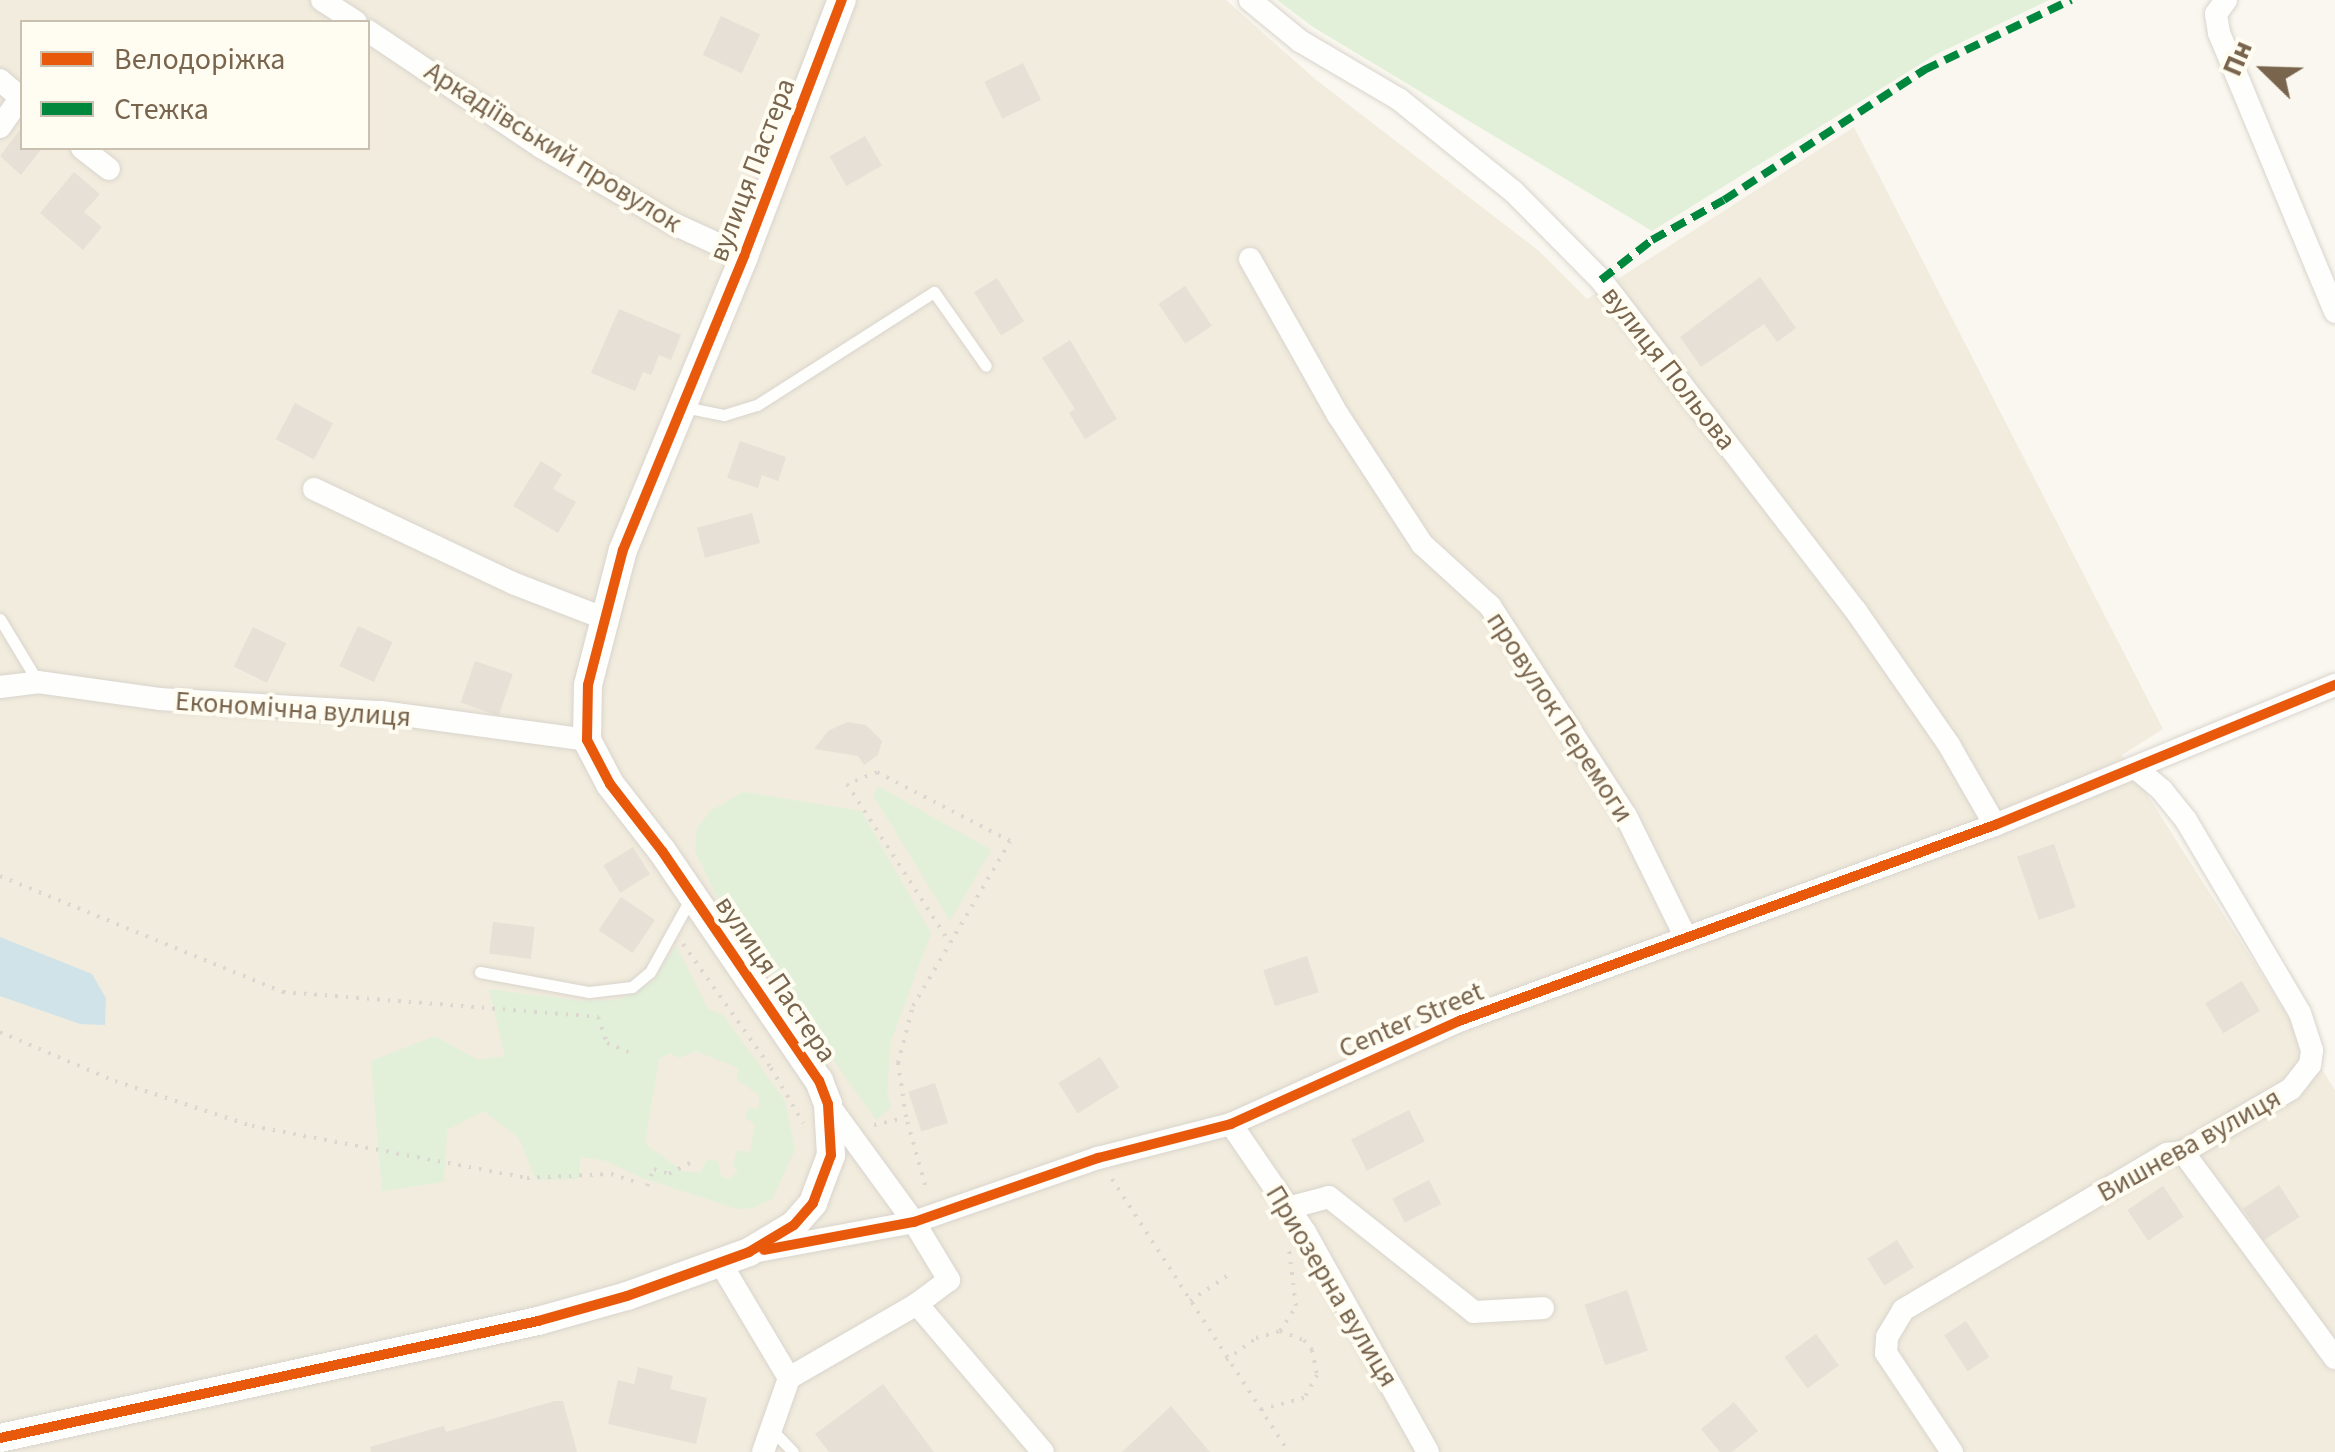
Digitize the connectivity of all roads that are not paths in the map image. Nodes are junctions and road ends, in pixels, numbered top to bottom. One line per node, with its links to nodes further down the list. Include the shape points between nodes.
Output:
1 (322, 0): 5 (street)
2 (842, 0): 13 (street, вулиця Пастера)
3 (1250, 0): 26 (street, вулиця Польова, via 1300,42 1414,112 1514,192 1602,280 1856,611 1950,745)
4 (2226, 0): 15 (street, via 2216,14 2220,33)
5 (353, 20)
6 (370, 31): 13 (street, Аркадіївський провулок, via 541,147)
7 (0, 80): 8 (street)
8 (20, 96)
9 (20, 101): 10 (street)
10 (0, 127)
11 (84, 150): 12 (street)
12 (108, 169)
13 (744, 256): 17 (street, вулиця Пастера)
14 (1250, 259): 28 (street, провулок Перемоги, via 1422,544 1490,606 1626,816)
15 (2335, 312)
16 (986, 366): 17 (lane, via 934,292 757,406 724,415)
17 (683, 406): 20 (street, вулиця Пастера)
18 (314, 489): 20 (street)
19 (0, 618): 21 (lane)
20 (602, 618): 24 (street, вулиця Пастера, via 588,685)
21 (38, 682): 23 (street, Економічна вулиця); 24 (street, Економічна вулиця, via 159,699 380,712)
22 (2335, 686): 25 (street, Center Street)
23 (0, 687)
24 (586, 740): 27 (street, вулиця Пастера)
25 (2136, 768): 26 (street, Center Street); 32 (street, Вишнева вулиця, via 2186,820 2300,1013 2312,1050 2303,1078 2290,1089)
26 (1996, 825): 28 (street, Center Street)
27 (692, 896): 29 (lane, via 650,972 632,987 609,993); 30 (street, вулиця Пастера)
28 (1686, 938): 31 (street, Center Street, via 1459,1021)
29 (480, 972)
30 (828, 1104): 34 (street); 35 (street, вулиця Пастера, via 832,1155 813,1204 794,1225)
31 (1231, 1124): 33 (street, Приозерна вулиця); 34 (street, Center Street, via 1098,1158)
32 (2183, 1152): 39 (street); 47 (street, Вишнева вулиця, via 2167,1154 1924,1296 1893,1322 1886,1353)
33 (1286, 1205): 38 (street, via 1329,1197 1474,1312); 46 (street, Приозерна вулиця)
34 (914, 1222): 35 (street, Center Street); 37 (street, via 949,1280)
35 (749, 1252): 36 (street, вулиця Пастера)
36 (720, 1264): 40 (street); 42 (street, вулиця Пастера, via 538,1322)
37 (917, 1304): 40 (street); 45 (street)
38 (1543, 1308)
39 (2335, 1358)
40 (789, 1378): 41 (street)
41 (769, 1427): 43 (street); 44 (lane)
42 (0, 1438)
43 (763, 1452)
44 (794, 1452)
45 (1043, 1452)
46 (1428, 1452)
47 (1952, 1452)

